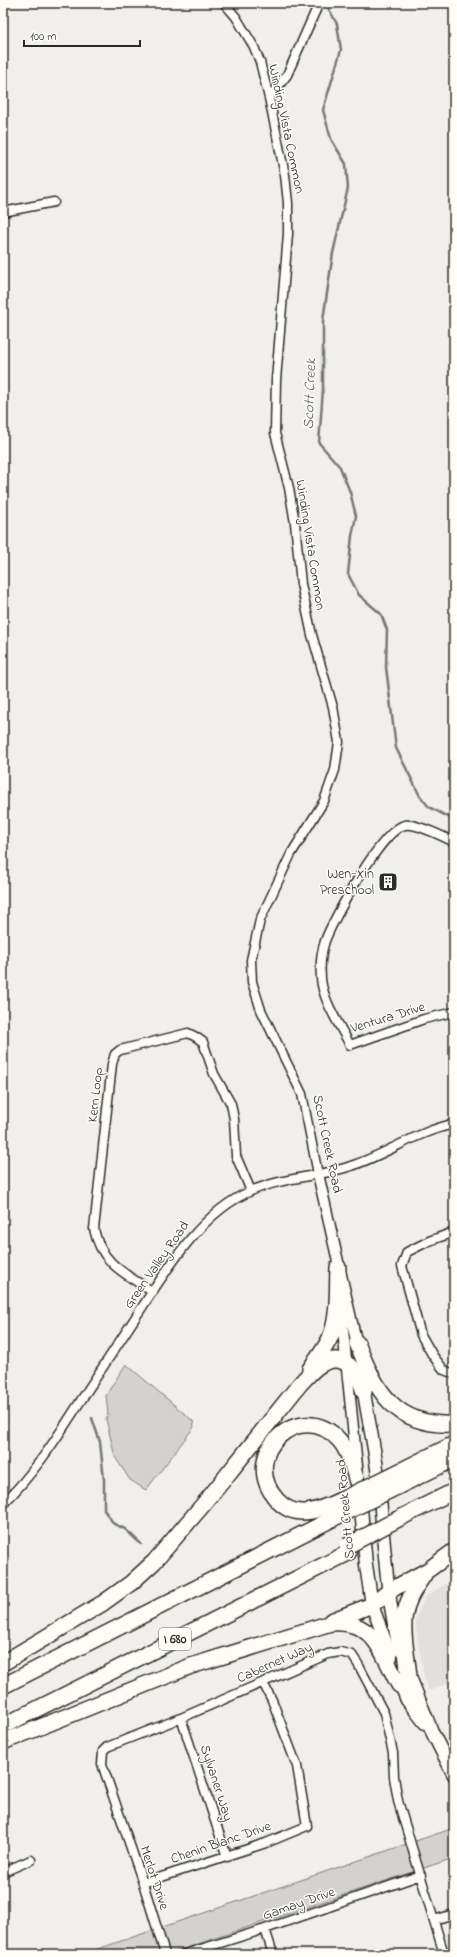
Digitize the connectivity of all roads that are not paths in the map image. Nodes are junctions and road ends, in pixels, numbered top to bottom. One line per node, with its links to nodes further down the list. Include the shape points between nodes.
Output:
1 (224, 3): 3 (street, Winding Vista Common, via 254,47)
2 (318, 3): 3 (street, via 287,75)
3 (270, 98): 7 (street, Winding Vista Common, via 288,203 275,433 295,523 302,591 333,707 339,742 335,770 324,801 291,854 255,936 252,982)
4 (54, 202): 5 (street)
5 (3, 212)
6 (454, 842): 8 (street, Ventura Drive, via 413,825 405,825 390,835 352,886 325,941 321,961 321,980 326,996 350,1045 424,1019)
7 (260, 1010): 10 (street, Scott Creek Road, via 302,1094)
8 (454, 1012)
9 (454, 1124): 10 (street, Green Valley Road, via 418,1135 350,1167)
10 (318, 1174): 11 (street, Green Valley Road, via 274,1183); 13 (street, Scott Creek Road)
11 (251, 1191): 14 (street, Green Valley Road, via 220,1210 202,1225 181,1250); 14 (street, Kern Loop, via 236,1156 231,1104 214,1074 203,1042 188,1033 127,1048 115,1054 94,1229 100,1250 107,1260)
12 (454, 1232): 17 (street, via 407,1252 402,1266 421,1335 444,1370)
13 (338, 1267): 15 (street, Scott Creek Road, via 348,1296); 16 (street, Scott Creek Road); 18 (highway, via 332,1332 326,1347)
14 (153, 1292): 26 (street, Green Valley Road, via 33,1472)
15 (357, 1343): 19 (street, Scott Creek Road); 20 (highway, via 374,1383 394,1407 420,1420)
16 (346, 1363): 18 (highway, via 333,1360 321,1364); 19 (highway, via 356,1372); 24 (street, Scott Creek Road)
17 (454, 1374)
18 (300, 1384): 34 (highway, via 154,1562 103,1603)
19 (364, 1392): 31 (main road, Scott Creek Road, via 377,1474)
20 (454, 1424)
21 (454, 1444): 23 (highway)
22 (454, 1459): 23 (highway)
23 (395, 1481): 27 (highway, bridge)
24 (358, 1485): 27 (highway, via 345,1448 334,1434 305,1425 291,1428 278,1436 267,1452 264,1470 269,1488 279,1502 292,1510 308,1513); 32 (main road, Scott Creek Road)
25 (447, 1499): 28 (highway, I 680)
26 (3, 1504)
27 (342, 1507): 37 (highway, I 680)
28 (348, 1550): 38 (highway, I 680); 40 (highway, I 680)
29 (454, 1551): 30 (highway)
30 (428, 1570): 31 (highway); 35 (highway, via 409,1598 404,1616)
31 (389, 1591): 32 (highway); 35 (main road, Scott Creek Road)
32 (372, 1605): 33 (highway); 35 (main road, Scott Creek Road, via 392,1660)
33 (302, 1631): 35 (highway, via 338,1622 359,1627 367,1631 379,1644); 41 (highway, via 191,1666)
34 (3, 1663)
35 (404, 1681): 42 (main road, Scott Creek Road)
36 (263, 1683): 39 (street, Cabernet Way); 44 (street, Chenin Blanc Drive, via 297,1766 307,1826); 47 (street, Cabernet Way, via 328,1654 340,1652 352,1655 384,1713 404,1824)
37 (3, 1686)
38 (3, 1717)
39 (181, 1718): 43 (street, Cabernet Way, via 107,1747 103,1751 102,1764); 44 (street, Sylvaner Way)
40 (3, 1726)
41 (3, 1742)
42 (454, 1775)
43 (118, 1811): 48 (street, Merlot Drive)
44 (227, 1857): 48 (street, Chenin Blanc Drive)
45 (31, 1860): 46 (street)
46 (3, 1872)
47 (421, 1876): 50 (street); 51 (street, Gamay Drive)
48 (143, 1883): 52 (street, Merlot Drive)
49 (454, 1914): 50 (street)
50 (434, 1920): 55 (street)
51 (265, 1929): 53 (street, Gamay Drive); 54 (street)
52 (165, 1954)
53 (185, 1954)
54 (273, 1954)
55 (444, 1954)

